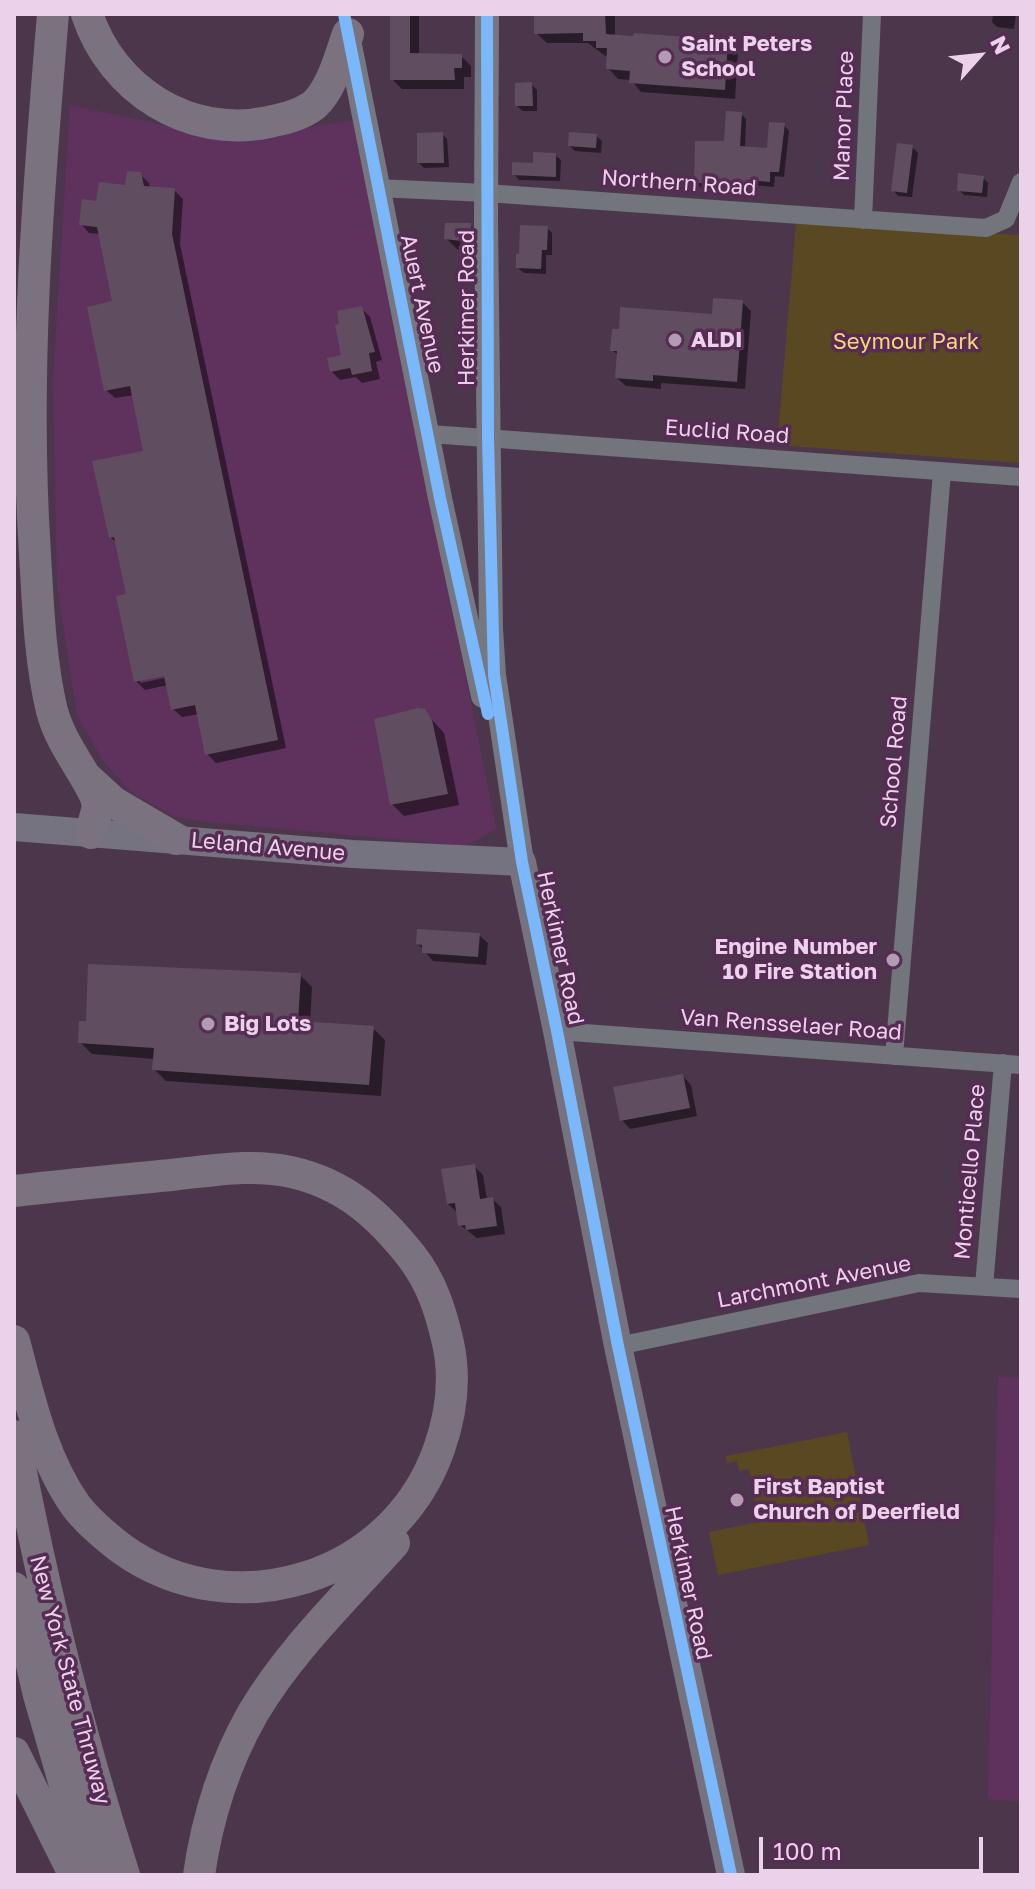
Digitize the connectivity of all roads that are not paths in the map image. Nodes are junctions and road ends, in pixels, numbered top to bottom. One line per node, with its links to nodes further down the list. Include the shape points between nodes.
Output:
1 (53, 14): 14 (highway, via 32,353 31,500 52,710 66,748)
2 (87, 14): 5 (highway, via 112,64 136,88 192,119 228,126 291,117 312,106 323,94)
3 (487, 14): 8 (main road, Herkimer Road)
4 (872, 14): 9 (street, Manor Place)
5 (348, 34): 7 (main road, Auert Avenue)
6 (1021, 182): 9 (street, Northern Road, via 1006,219 986,228)
7 (377, 188): 8 (street, Northern Road); 10 (main road, Auert Avenue)
8 (486, 193): 9 (street, Northern Road); 11 (main road, Herkimer Road)
9 (863, 220)
10 (430, 434): 11 (street, Euclid Road); 18 (main road, Auert Avenue)
11 (488, 438): 12 (street, Euclid Road); 18 (main road, Herkimer Road, via 494,675)
12 (942, 472): 13 (street, Euclid Road); 20 (street, School Road)
13 (1021, 477)
14 (88, 779): 16 (highway, via 98,807); 17 (highway, via 113,802)
15 (21, 828): 16 (main road, Leland Avenue)
16 (91, 833): 17 (main road, Leland Avenue)
17 (176, 839): 18 (main road, Leland Avenue)
18 (522, 862): 19 (main road, Herkimer Road)
19 (557, 1031): 20 (street, Van Rensselaer Road); 28 (main road, Herkimer Road)
20 (894, 1056): 21 (street, Van Rensselaer Road)
21 (1012, 1064): 25 (street, Monticello Place)
22 (14, 1180): 23 (highway)
23 (53, 1181): 24 (highway); 27 (highway, via 246,1167 290,1172 327,1184 364,1205 419,1266 436,1299 452,1359 446,1431 416,1498 366,1549 301,1580 212,1586 141,1562 103,1535 78,1508 62,1484 33,1414); 35 (highway, via 243,1156 325,1172 385,1209 407,1232 449,1300 461,1337 464,1394 445,1469 416,1517 290,1661 253,1712 215,1802)
24 (14, 1191)
25 (984, 1286): 26 (street, Larchmont Avenue); 28 (street, Larchmont Avenue, via 919,1283)
26 (1021, 1289)
27 (14, 1341)
28 (618, 1346): 36 (main road, Herkimer Road)
29 (14, 1436): 34 (highway, New York State Thruway, via 68,1682)
30 (14, 1588): 33 (highway, New York State Thruway)
31 (14, 1753): 32 (highway)
32 (75, 1875)
33 (91, 1875)
34 (124, 1875)
35 (199, 1875)
36 (731, 1875)

